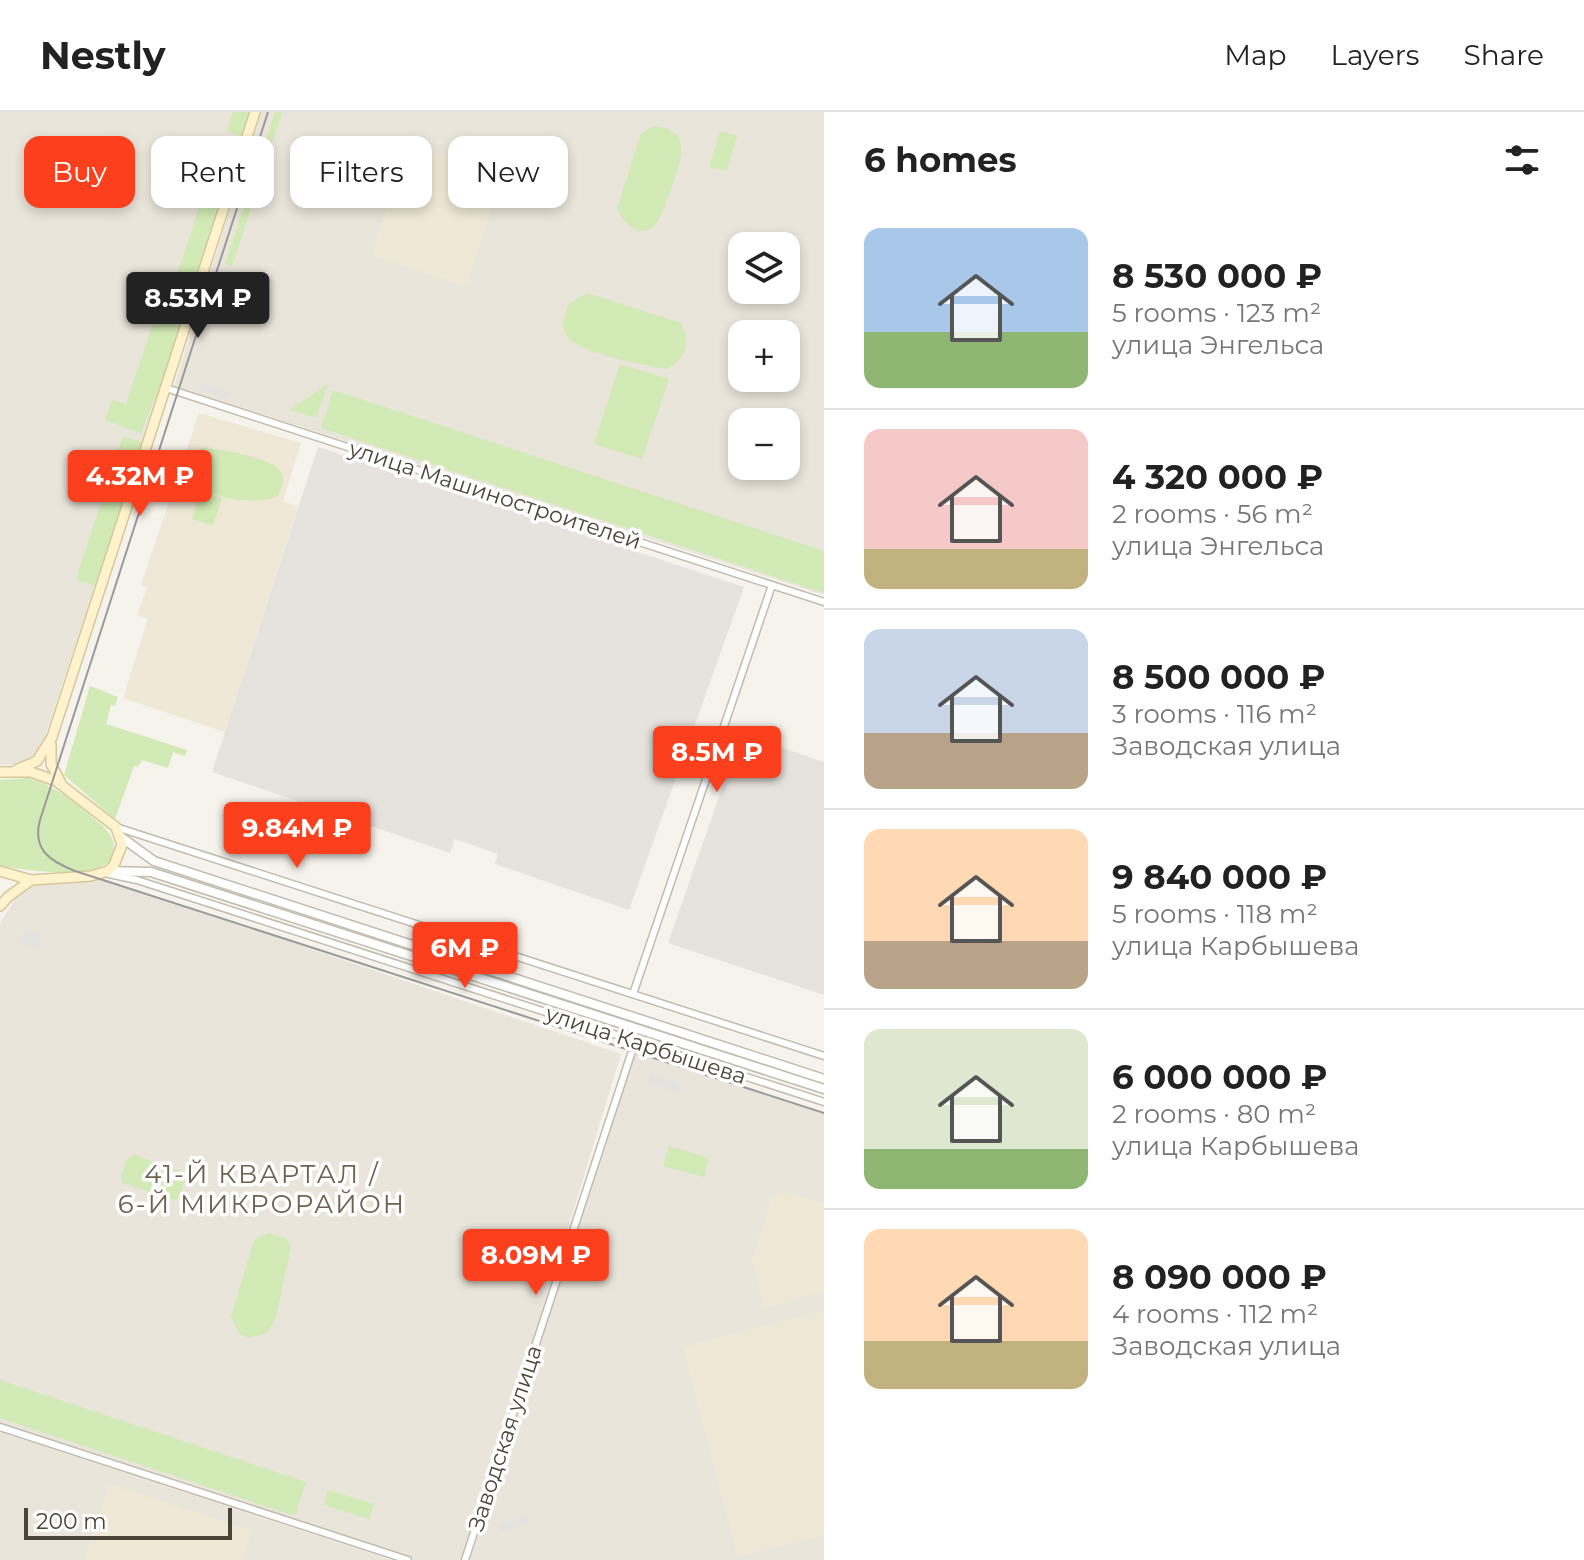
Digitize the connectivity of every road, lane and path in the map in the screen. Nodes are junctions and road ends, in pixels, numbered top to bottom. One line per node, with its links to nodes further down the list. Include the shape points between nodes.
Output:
1 (255, 112): 2 (main road)
2 (166, 388): 3 (street, улица Машиностроителей); 5 (main road)
3 (772, 585): 4 (street, улица Машиностроителей); 15 (street)
4 (824, 602)
5 (52, 737): 6 (main road, via 37,761); 8 (main road, via 51,764)
6 (16, 770): 7 (main road, улица Карбышева); 8 (main road, улица Карбышева, via 49,776)
7 (0, 772)
8 (62, 785): 9 (main road, улица Карбышева)
9 (116, 827): 10 (main road, улица Карбышева); 15 (street, улица Карбышева)
10 (121, 837): 12 (main road, via 120,856); 18 (street, улица Карбышева, via 154,861)
11 (0, 871): 13 (main road, улица Карбышева)
12 (105, 872): 13 (main road, улица Карбышева); 16 (street, улица Карбышева); 19 (street, улица Карбышева, via 151,872)
13 (31, 880): 14 (main road)
14 (0, 906)
15 (633, 994): 17 (street, улица Карбышева)
16 (635, 1042): 20 (street, улица Карбышева); 23 (street, Заводская улица)
17 (824, 1056)
18 (824, 1079)
19 (824, 1089)
20 (824, 1102)
21 (0, 1427): 22 (street)
22 (408, 1560)
23 (465, 1560)

